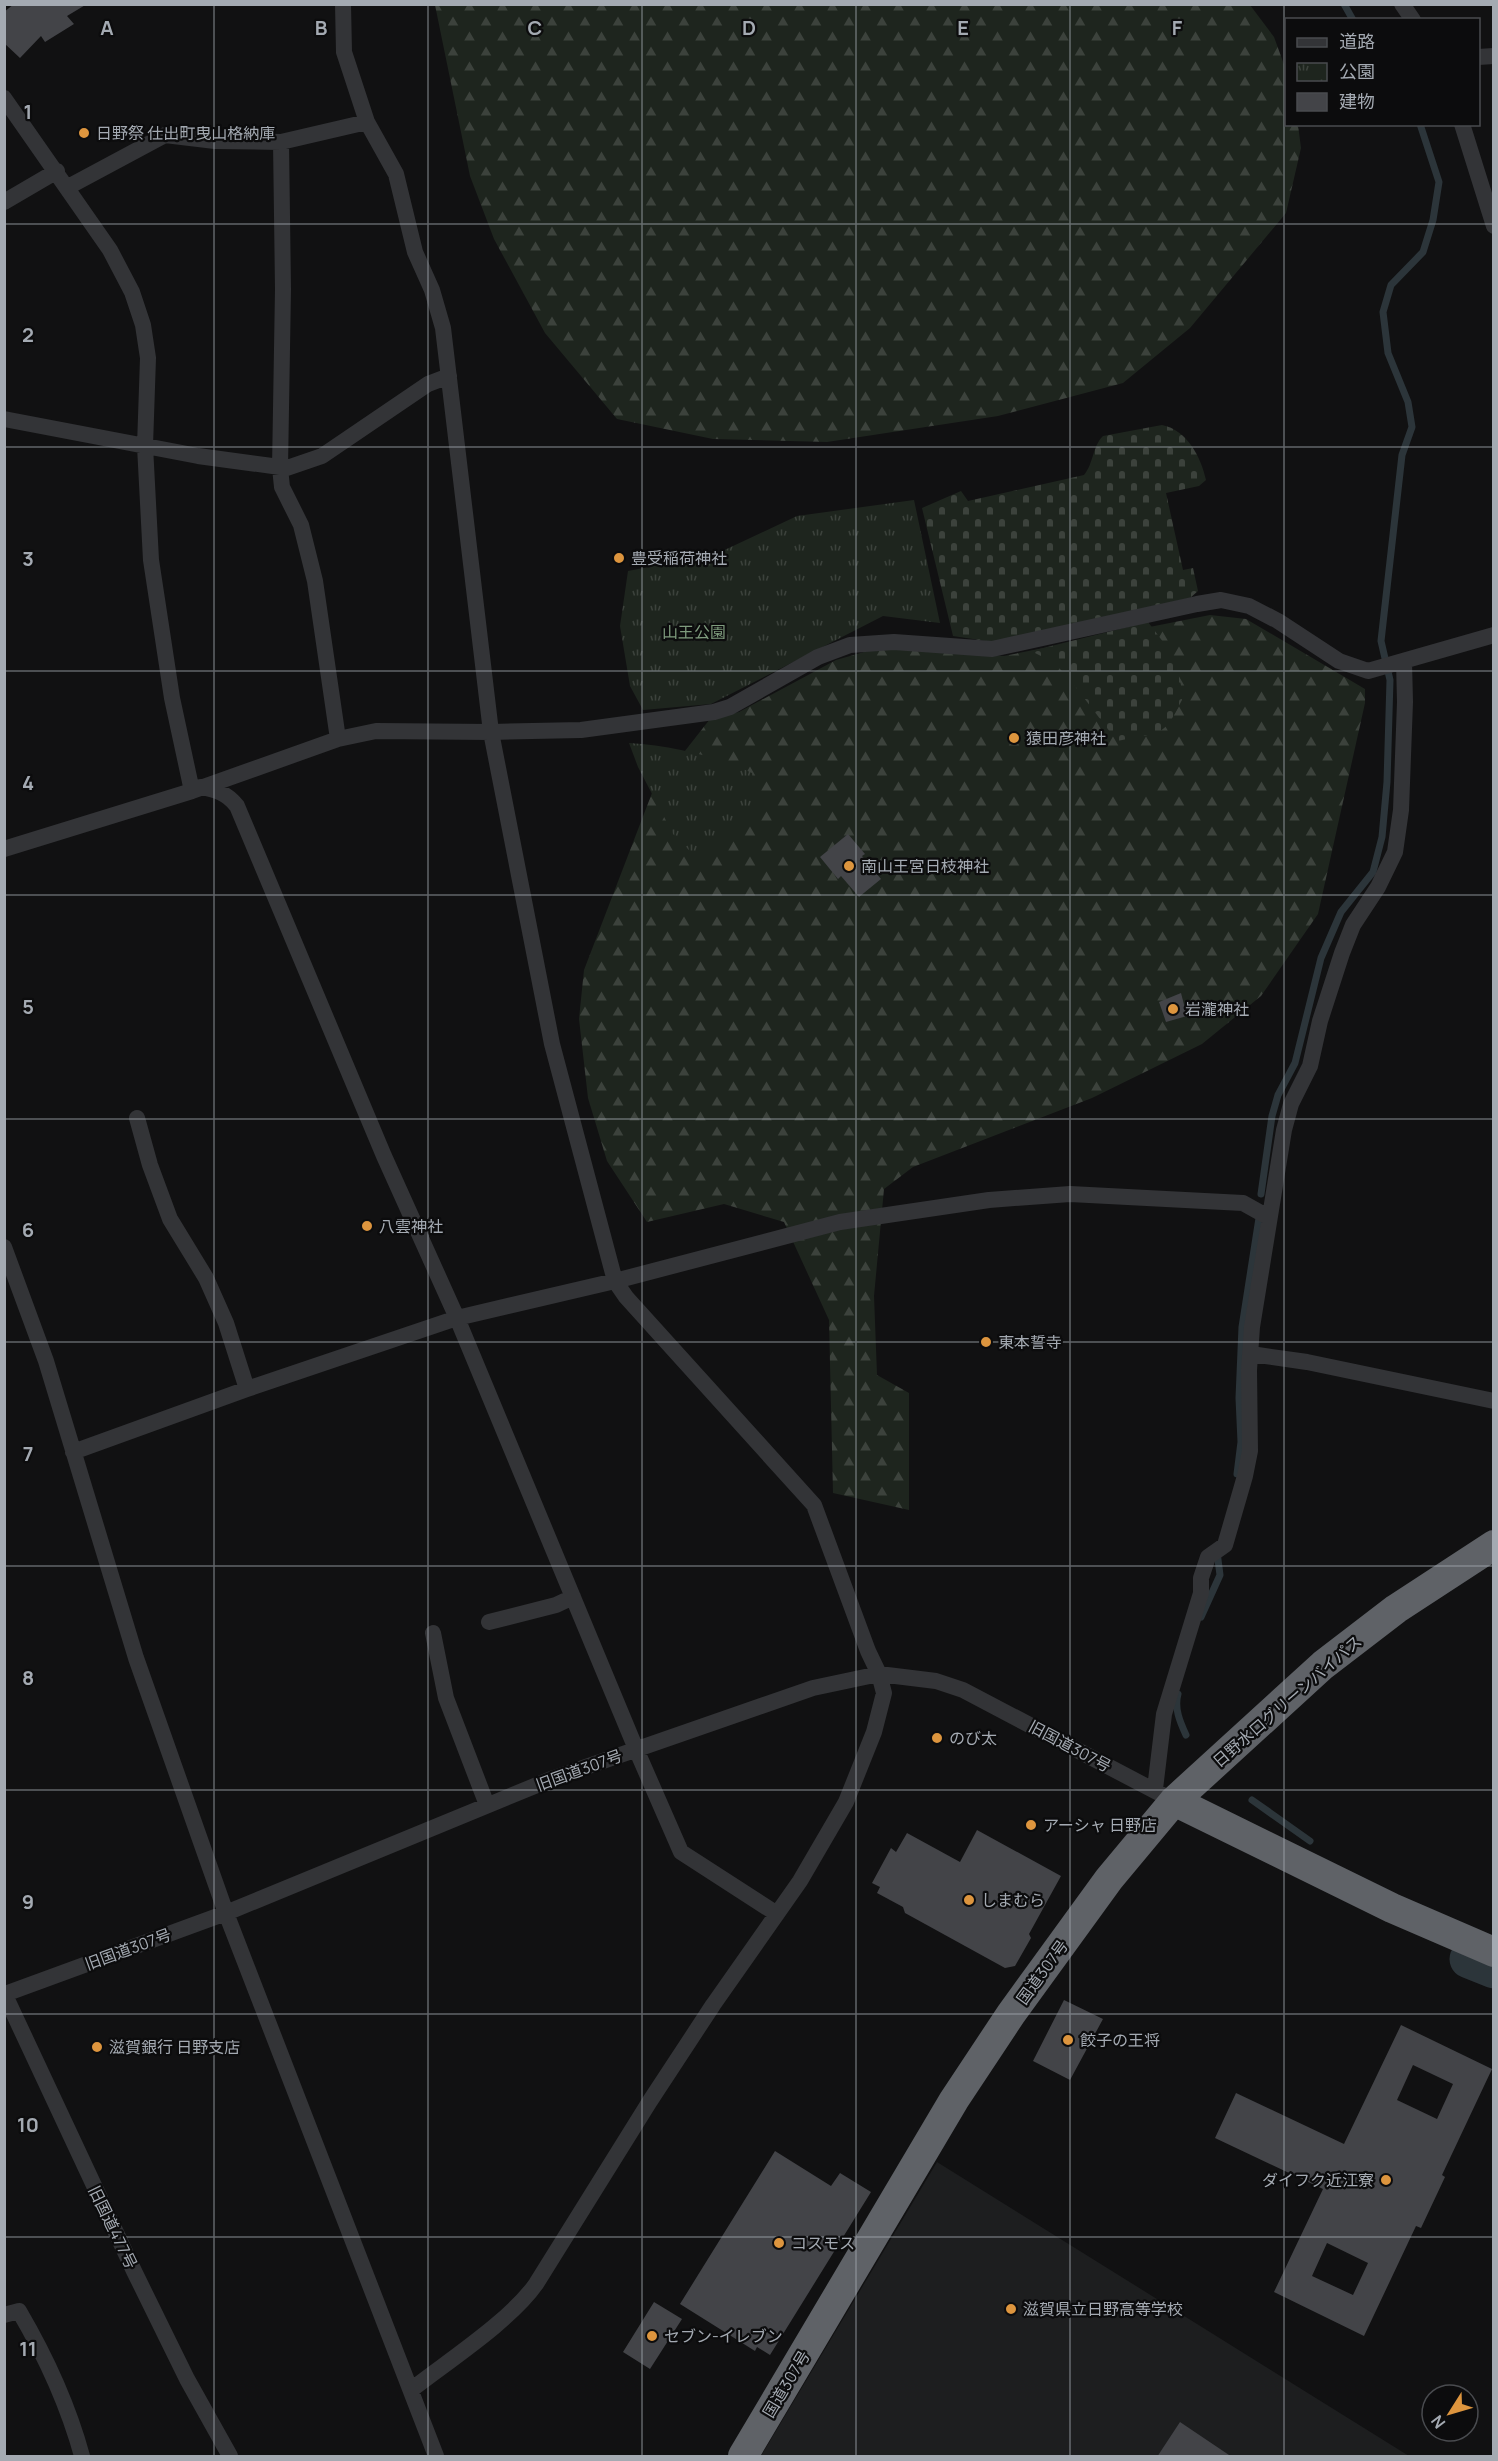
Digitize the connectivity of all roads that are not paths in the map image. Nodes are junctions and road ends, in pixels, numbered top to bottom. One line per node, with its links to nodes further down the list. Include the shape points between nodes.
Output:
1 (342, 4): 5 (street, via 344,52)
2 (1402, 4): 3 (street)
3 (1412, 18)
4 (4, 98): 8 (street)
5 (367, 123): 7 (street); 12 (street, via 396,174 416,252 443,328)
6 (1463, 126): 11 (street)
7 (281, 142): 9 (street, via 165,135); 15 (street)
8 (57, 171): 9 (street); 10 (street)
9 (68, 187): 14 (street, via 124,272 139,314 148,358)
10 (4, 202)
11 (1494, 226)
12 (449, 376): 15 (street, via 428,384 322,456); 18 (street)
13 (4, 419): 14 (street)
14 (146, 446): 15 (street); 20 (street, via 151,560 162,642)
15 (280, 468): 19 (street, via 282,487 301,525 315,580)
16 (1494, 635): 17 (street)
17 (1400, 661): 18 (street, via 1368,671 1339,661 1249,606 1221,600 992,649 894,642 850,645 818,657 730,707 714,712 581,730); 23 (street, via 1405,702 1401,810 1395,852 1353,925 1332,979 1310,1066 1291,1104 1284,1130)
18 (491, 732): 19 (street, via 376,731); 25 (street, via 552,1044)
19 (338, 739): 20 (street)
20 (197, 789): 21 (street); 26 (street, via 216,790 237,806 384,1156)
21 (5, 848)
22 (137, 1118): 28 (street, via 170,1219 206,1278 226,1323)
23 (1268, 1217): 25 (street, via 1243,1203 1209,1200 1070,1194 989,1200 840,1222); 27 (street)
24 (4, 1247): 30 (street, via 46,1361)
25 (615, 1281): 26 (street); 35 (street, via 814,1505)
26 (457, 1318): 28 (street); 32 (street)
27 (1251, 1354): 29 (street); 37 (street, via 1250,1451 1225,1545 1208,1557 1201,1578 1201,1593 1164,1714)
28 (247, 1389): 30 (street)
29 (1494, 1401)
30 (73, 1452): 39 (street, via 136,1658)
31 (1494, 1545): 37 (highway, 日野水口グリーンバイパス, via 1396,1609)
32 (573, 1597): 33 (street); 36 (street)
33 (489, 1622)
34 (434, 1633): 38 (street, via 446,1698)
35 (879, 1674): 36 (street, 旧国道307号, via 813,1688); 37 (street, 旧国道307号, via 936,1681 963,1690); 40 (street, via 884,1693 874,1732 846,1802)
36 (636, 1749): 38 (street, 旧国道307号); 40 (street, via 681,1852)
37 (1164, 1795): 41 (highway, via 1392,1908); 48 (highway, 国道307号, via 961,2090)
38 (488, 1805): 39 (street, 旧国道307号)
39 (226, 1913): 42 (street, 旧国道307号); 44 (street)
40 (777, 1914): 44 (street, via 656,2092 528,2295)
41 (1494, 1952)
42 (5, 1994): 46 (street, 旧国道477号, via 134,2271)
43 (4, 2315): 45 (street, via 19,2311 41,2349)
44 (411, 2390): 47 (street)
45 (82, 2457)
46 (231, 2457)
47 (436, 2457)
48 (743, 2457)

